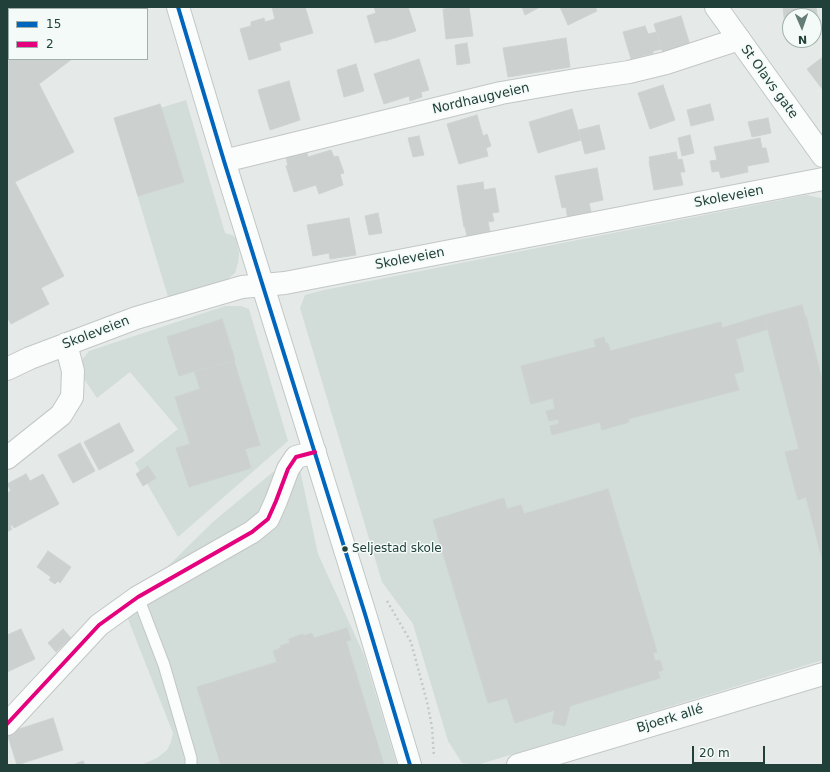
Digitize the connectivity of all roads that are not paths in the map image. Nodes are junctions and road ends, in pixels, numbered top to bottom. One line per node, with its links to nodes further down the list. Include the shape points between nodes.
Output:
1 (178, 7): 5 (street)
2 (716, 7): 3 (street, St Olavs gate)
3 (739, 40): 4 (street, St Olavs gate); 5 (street, Nordhaugveien, via 629,72 501,93)
4 (823, 156)
5 (224, 161): 7 (street)
6 (823, 179): 7 (street, Skoleveien)
7 (263, 286): 8 (street, Skoleveien, via 242,287 136,318); 10 (street)
8 (66, 344): 9 (street, Skoleveien); 11 (street, via 72,371 72,397 61,415)
9 (7, 369)
10 (315, 452): 12 (street, via 296,457 288,469 268,519 252,532); 16 (street)
11 (7, 458)
12 (138, 598): 14 (street, via 99,625); 15 (lane, via 164,665)
13 (823, 674): 17 (street, Bjoerk allé)
14 (7, 724)
15 (190, 765)
16 (410, 765)
17 (518, 765)

